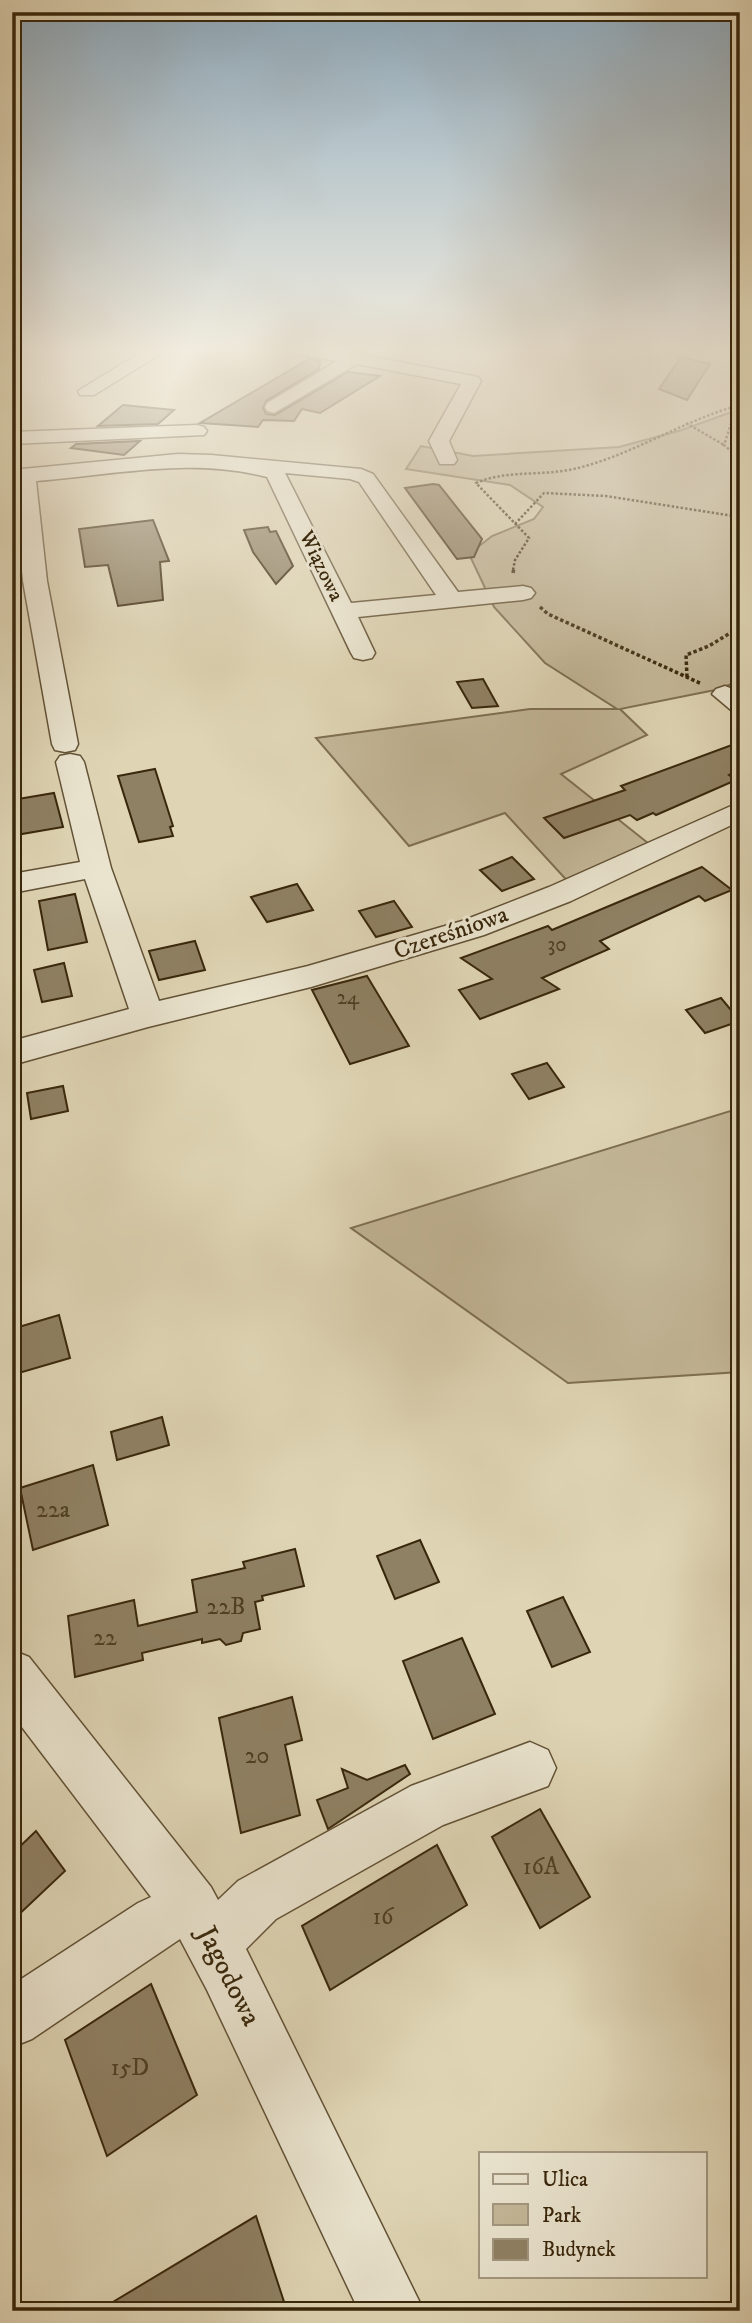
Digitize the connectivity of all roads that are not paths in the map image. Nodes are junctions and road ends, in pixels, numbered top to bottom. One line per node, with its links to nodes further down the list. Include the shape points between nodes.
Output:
1 (445, 456): 2 (street)
2 (447, 460)
3 (249, 464): 4 (street, Wiązowa, via 168,461); 6 (street, via 354,473 366,478); 7 (street, Wiązowa, via 275,473)
4 (19, 475): 10 (street, Wiązowa, via 67,753)
5 (523, 593): 6 (street, Wiązowa)
6 (452, 600): 7 (street, Wiązowa)
7 (342, 611): 8 (street)
8 (363, 653)
9 (740, 810): 12 (street, Czereśniowa, via 560,894 473,928 312,975)
10 (96, 868): 11 (street); 12 (street)
11 (12, 884)
12 (148, 1015): 13 (street, Czereśniowa)
13 (12, 1053)
14 (12, 1674): 16 (street, Jagodowa)
15 (530, 1768): 16 (street, via 429,1804 257,1900)
16 (203, 1924): 17 (street, via 157,1922); 18 (street, Jagodowa)
17 (12, 2019)
18 (392, 2311)

